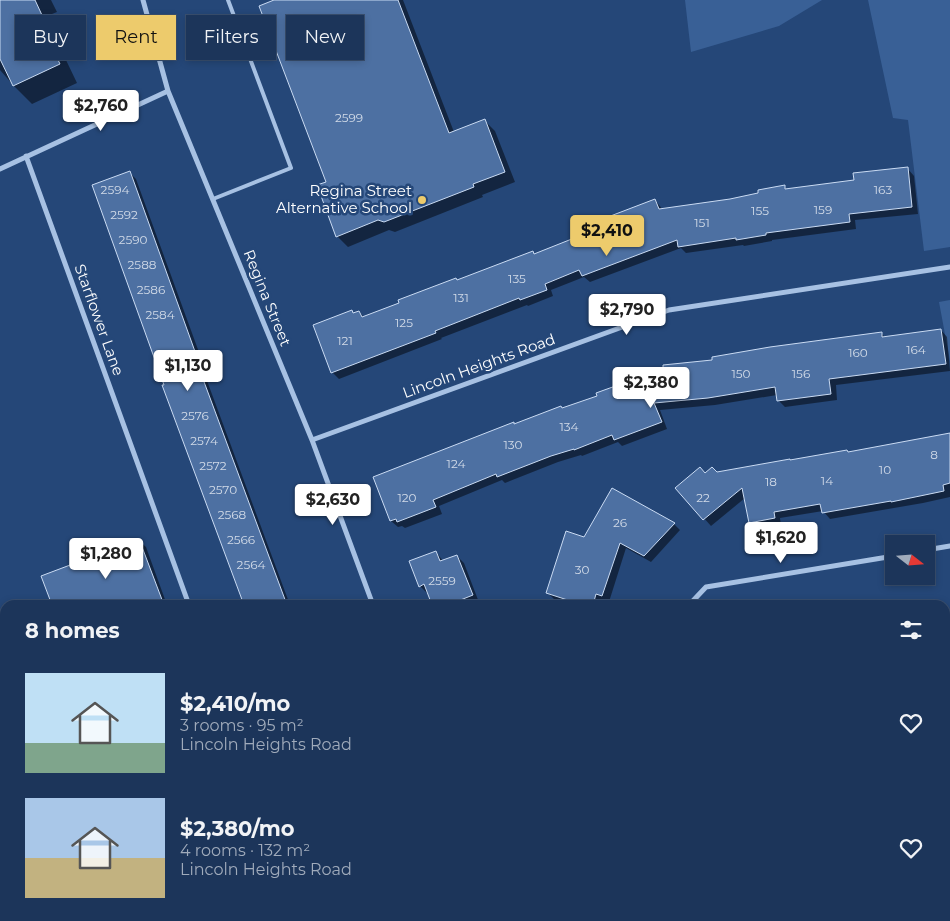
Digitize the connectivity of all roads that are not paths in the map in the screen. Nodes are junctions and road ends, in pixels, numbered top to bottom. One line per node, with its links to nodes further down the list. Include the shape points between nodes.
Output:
1 (143, 0): 3 (street, Regina Street)
2 (228, 0): 6 (lane, via 291,168)
3 (168, 91): 4 (street); 6 (street, Regina Street)
4 (26, 156): 5 (street); 12 (street, Starflower Lane)
5 (0, 169)
6 (213, 199): 8 (street, Regina Street)
7 (950, 266): 8 (street, Lincoln Heights Road, via 669,310)
8 (312, 440): 13 (street, Regina Street)
9 (950, 546): 10 (street)
10 (935, 548)
11 (885, 557): 14 (street, via 706,587)
12 (187, 600)
13 (371, 600)
14 (694, 600)

